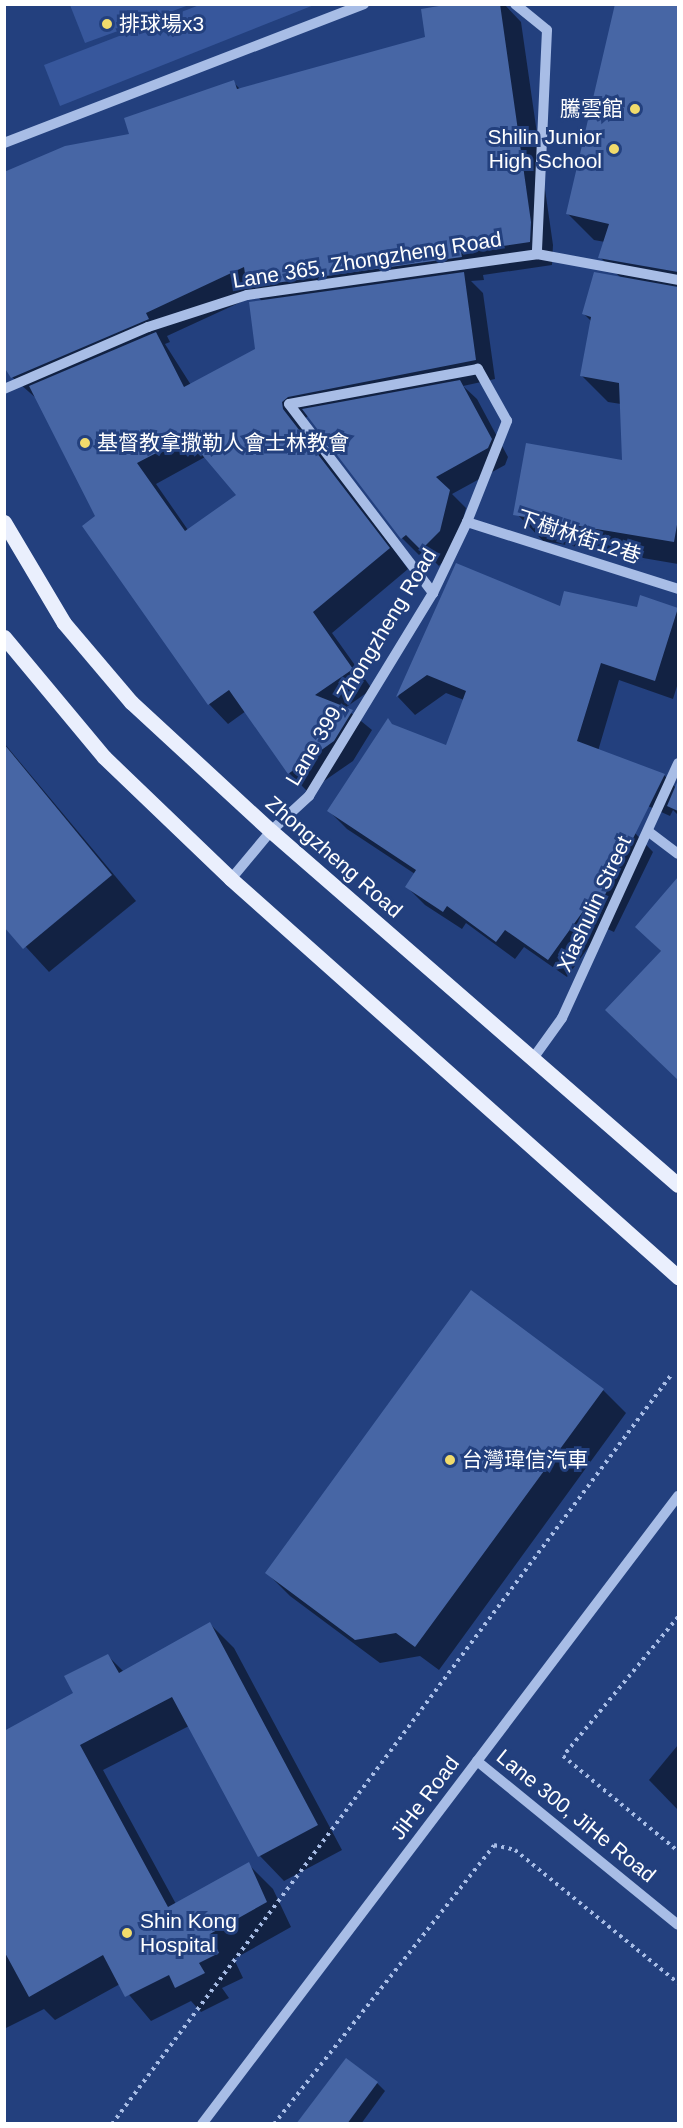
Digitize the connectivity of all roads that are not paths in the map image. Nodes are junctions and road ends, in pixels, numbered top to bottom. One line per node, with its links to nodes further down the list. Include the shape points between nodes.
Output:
1 (364, 4): 3 (street)
2 (515, 4): 4 (street, via 547,30)
3 (4, 143)
4 (537, 254): 5 (street, Lane 365, Zhongzheng Road); 6 (street, Lane 365, Zhongzheng Road, via 247,295 148,327)
5 (678, 280)
6 (4, 389)
7 (4, 522): 13 (main road, Zhongzheng Road, via 64,622 130,702)
8 (467, 522): 9 (street, 下樹林街12巷); 10 (street, Lane 399, Zhongzheng Road); 10 (street, Lane 399, Zhongzheng Road, via 507,421 478,369 289,404)
9 (678, 589)
10 (433, 593): 13 (street, Lane 399, Zhongzheng Road, via 309,796)
11 (4, 637): 16 (main road, via 105,757)
12 (678, 763): 14 (street, Xiashulin Street)
13 (271, 831): 16 (street, Lane 399, Zhongzheng Road); 17 (main road, Zhongzheng Road)
14 (649, 832): 15 (street); 17 (street, Xiashulin Street, via 562,1018)
15 (678, 855)
16 (231, 879): 19 (main road)
17 (534, 1057): 18 (main road, Zhongzheng Road)
18 (678, 1185)
19 (678, 1276)
20 (678, 1496): 21 (street, JiHe Road)
21 (477, 1761): 22 (street, Lane 300, JiHe Road); 23 (street, JiHe Road)
22 (678, 1925)
23 (202, 2124)

